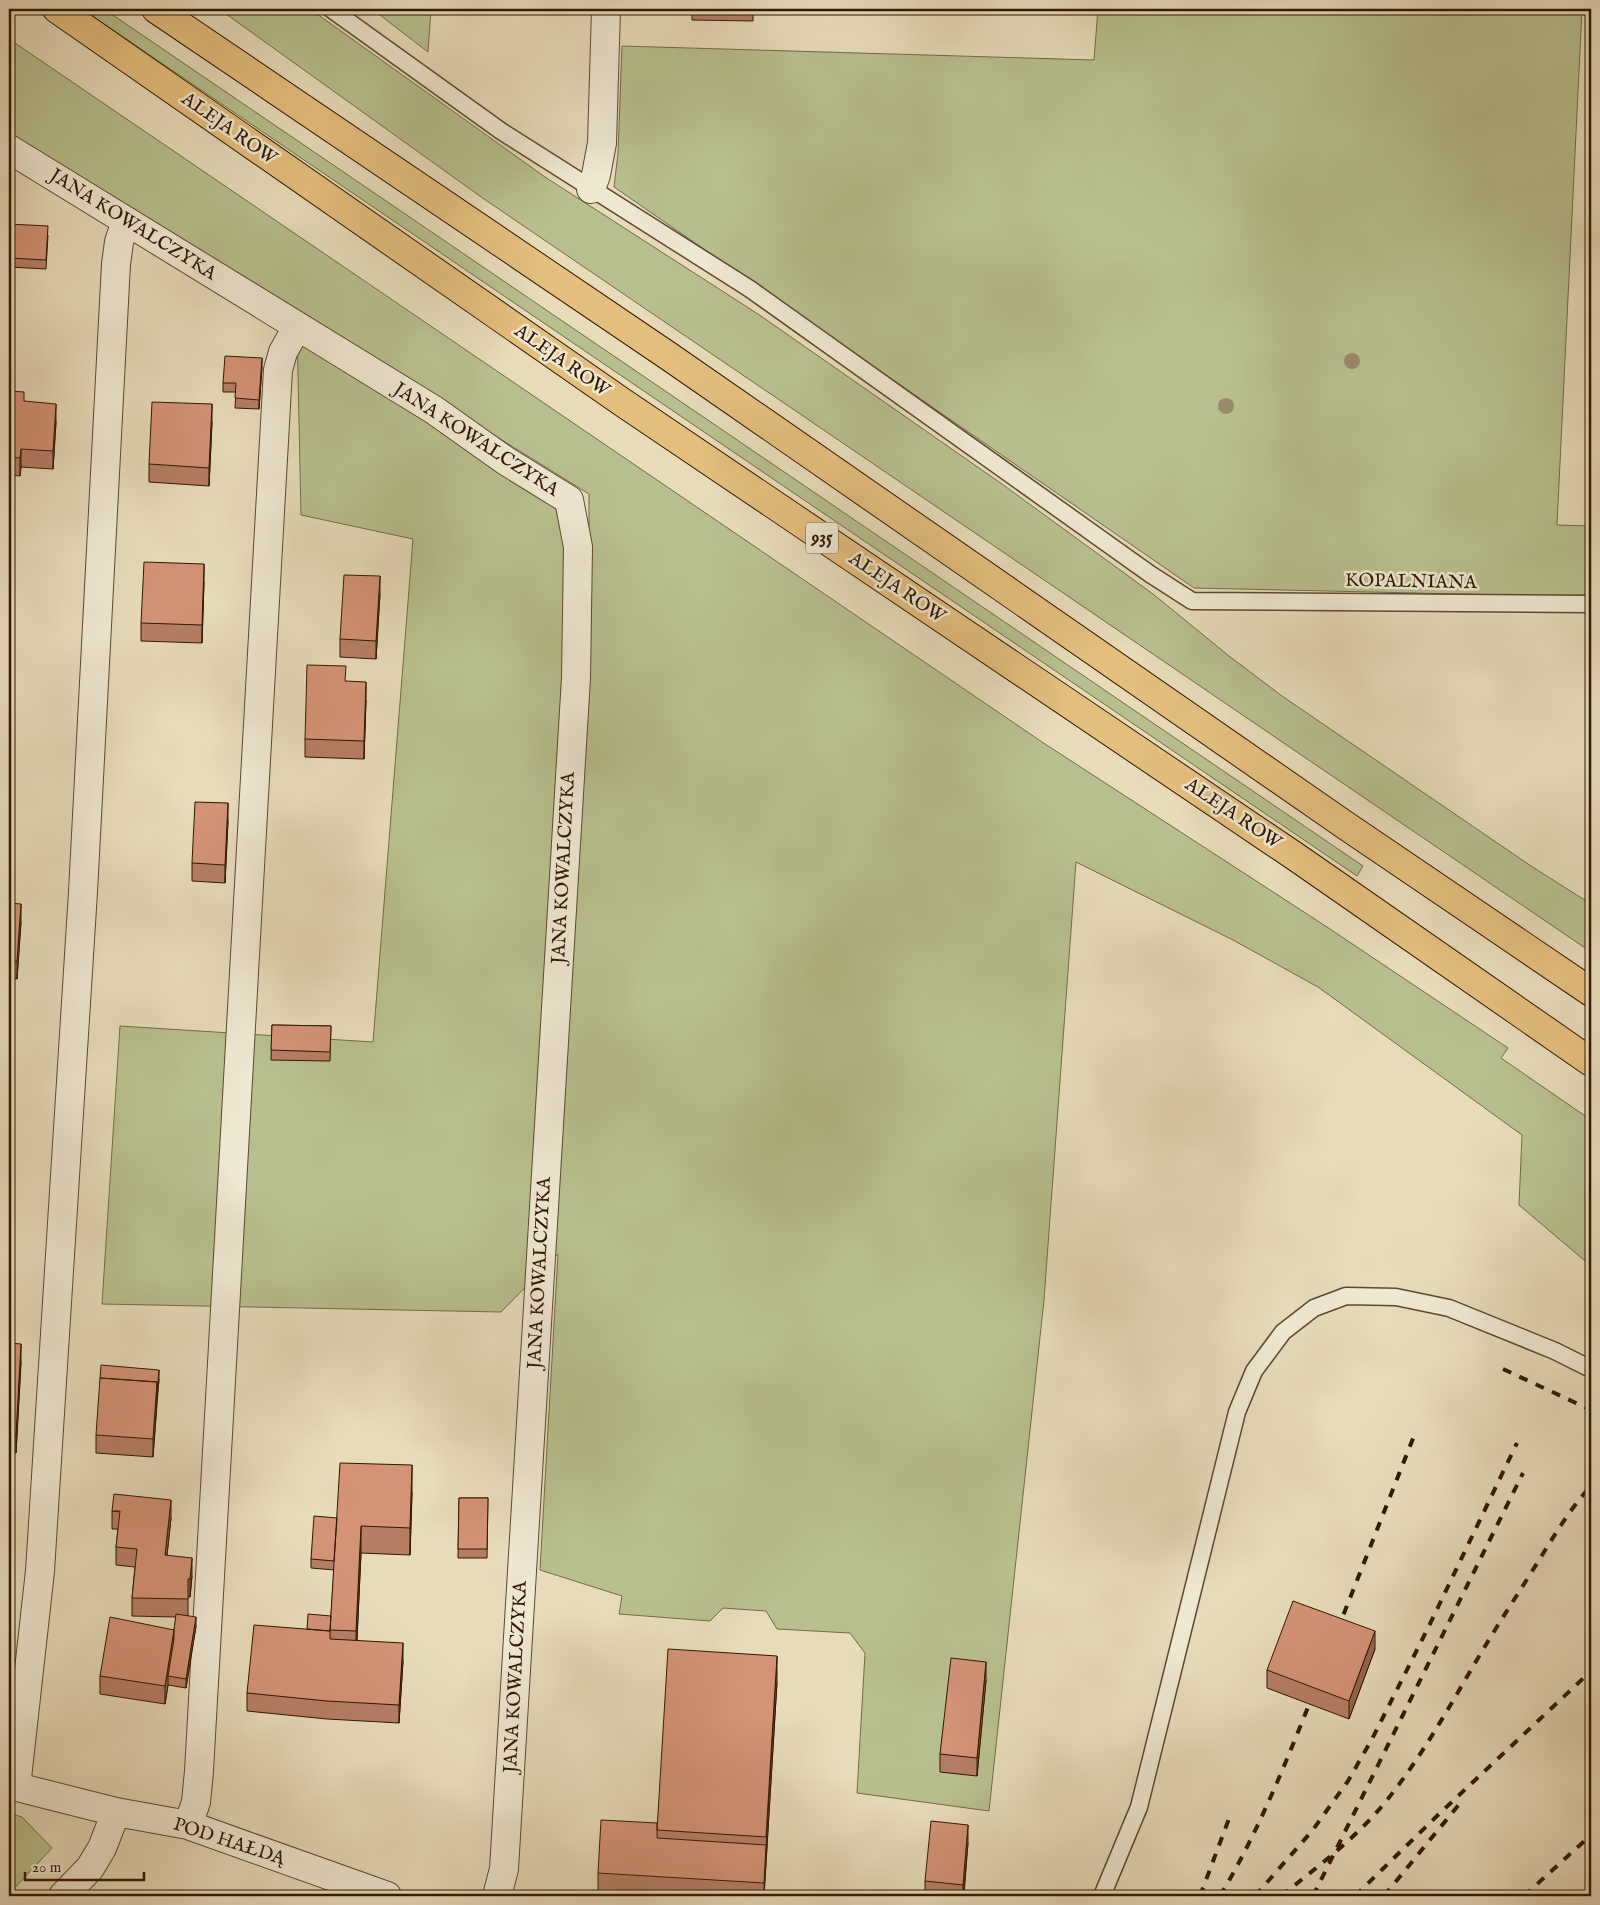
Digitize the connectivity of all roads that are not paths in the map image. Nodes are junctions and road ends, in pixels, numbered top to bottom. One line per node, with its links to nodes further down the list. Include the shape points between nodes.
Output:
1 (56, 9): 11 (main road, ALEJA ROW / 935, via 622,402 1296,857)
2 (156, 9): 10 (main road, via 650,344)
3 (331, 9): 6 (lane, KOPALNIANA, via 501,131)
4 (606, 9): 6 (street, via 602,143)
5 (9, 148): 7 (street, JANA KOWALCZYKA)
6 (591, 189): 9 (lane, KOPALNIANA, via 750,289 1192,601)
7 (126, 221): 8 (street, JANA KOWALCZYKA); 13 (street, via 116,264 82,902 40,1571)
8 (297, 327): 15 (street, via 283,352 278,370 199,1771 196,1802); 18 (street, JANA KOWALCZYKA, via 434,410 568,500 578,547 575,698 504,1869)
9 (1591, 604)
10 (1591, 992)
11 (1591, 1062)
12 (1591, 1370): 19 (lane, via 1555,1351 1448,1308 1396,1296 1346,1296 1314,1308 1283,1332 1254,1371 1237,1412 1139,1808)
13 (13, 1786): 14 (street, POD HAŁDĄ)
14 (116, 1812): 15 (street, POD HAŁDĄ); 16 (street, via 90,1868)
15 (188, 1825): 17 (street, POD HAŁDĄ)
16 (64, 1896)
17 (387, 1896)
18 (497, 1896)
19 (1102, 1896)

